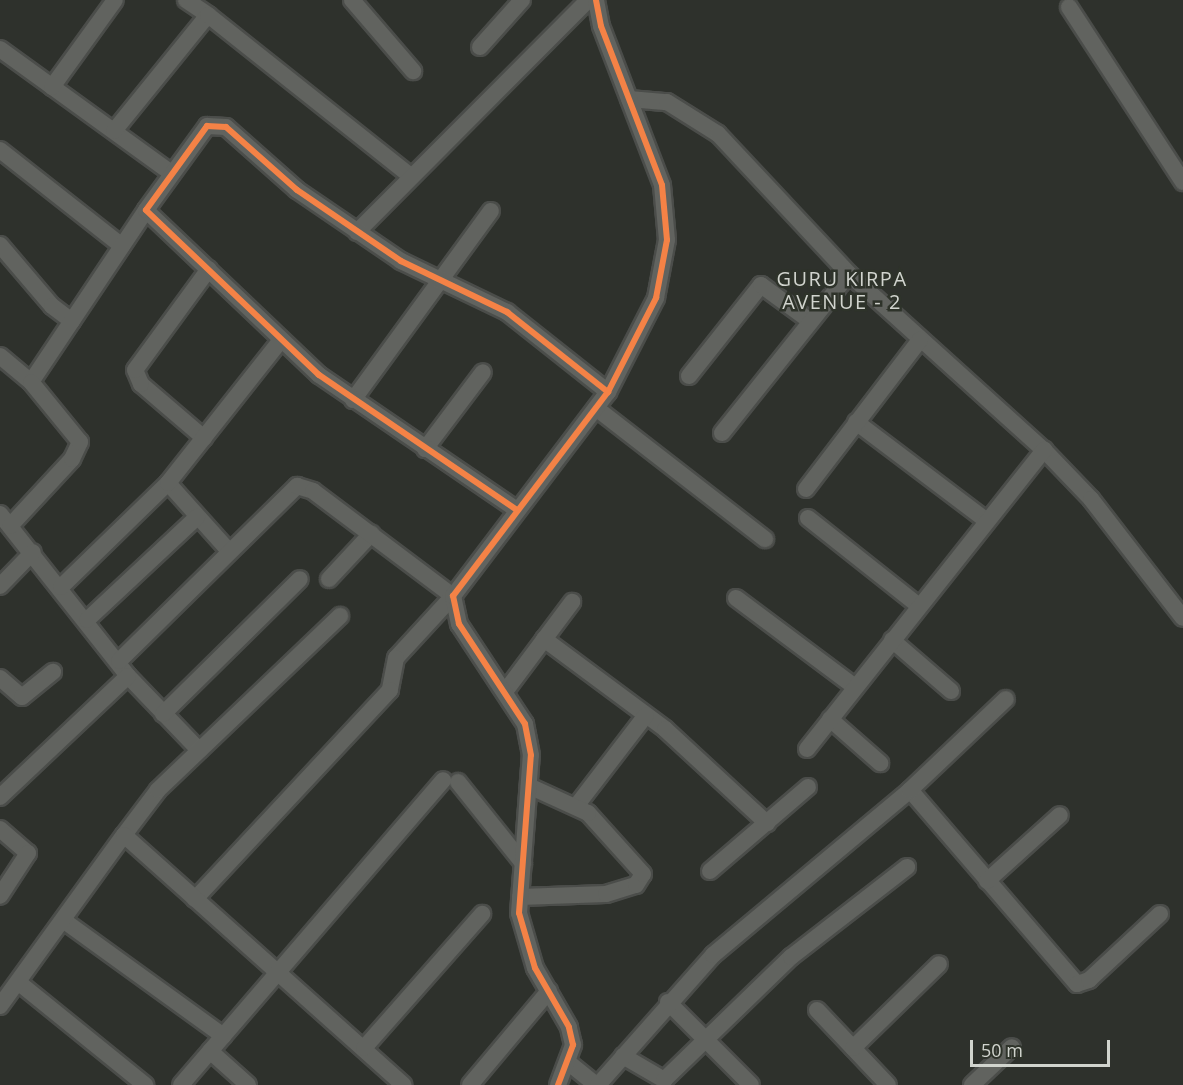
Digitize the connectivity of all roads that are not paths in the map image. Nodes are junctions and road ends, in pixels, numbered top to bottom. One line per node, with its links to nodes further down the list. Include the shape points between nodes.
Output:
1 (115, 0): 11 (street)
2 (352, 0): 10 (street)
3 (522, 0): 8 (street)
4 (588, 0): 16 (street)
5 (597, 0): 12 (street)
6 (198, 6): 13 (street); 16 (street)
7 (1070, 7): 17 (street)
8 (480, 47)
9 (0, 49): 11 (street)
10 (413, 71)
11 (52, 87): 13 (street)
12 (629, 99): 24 (street, via 667,102 709,127); 34 (street, via 662,185 667,240 656,298)
13 (114, 131): 15 (street)
14 (0, 150): 22 (street)
15 (171, 173): 18 (street); 20 (street, via 207,126 219,123 297,190)
16 (412, 177): 20 (street)
17 (1183, 182)
18 (146, 210): 22 (street); 23 (street)
19 (491, 212): 25 (street)
20 (357, 232): 25 (street)
21 (0, 245): 26 (street, via 52,306)
22 (122, 246): 26 (street)
23 (209, 269): 28 (street); 39 (street, via 135,370 141,384)
24 (849, 274): 27 (street); 29 (street)
25 (439, 282): 34 (street, via 507,312); 35 (street)
26 (72, 321): 33 (street)
27 (810, 321): 32 (street, via 761,285); 38 (street)
28 (281, 340): 35 (street); 39 (street)
29 (920, 340): 37 (street); 41 (street)
30 (2, 363): 33 (street)
31 (483, 372): 40 (street)
32 (689, 376)
33 (31, 382): 47 (street, via 80,442 72,459)
34 (608, 392): 36 (street)
35 (352, 400): 40 (street)
36 (596, 408): 44 (street); 50 (street)
37 (856, 422): 43 (street); 48 (street)
38 (722, 433)
39 (204, 438): 42 (street)
40 (425, 449): 44 (street)
41 (1044, 450): 48 (street); 62 (street, via 1091,499)
42 (168, 483): 45 (street); 56 (street)
43 (806, 489)
44 (517, 510): 57 (street)
45 (197, 517): 51 (street); 63 (street)
46 (808, 518): 60 (street)
47 (5, 520): 52 (street)
48 (987, 521): 60 (street)
49 (370, 534): 51 (street, via 313,491 297,486); 54 (street); 57 (street)
50 (765, 539)
51 (230, 551): 66 (street)
52 (33, 552): 55 (street); 56 (street)
53 (300, 579): 74 (street)
54 (329, 579)
55 (0, 586)
56 (61, 587): 63 (street)
57 (453, 596): 71 (street, via 459,624); 95 (street, via 396,658 390,690)
58 (736, 598): 70 (street)
59 (572, 602): 64 (street)
60 (919, 606): 65 (street)
61 (340, 616): 78 (street)
62 (1183, 618)
63 (87, 620): 66 (street)
64 (544, 639): 71 (street); 75 (street)
65 (892, 640): 70 (street); 72 (street)
66 (119, 661): 68 (street)
67 (53, 672): 69 (street, via 18,697)
68 (128, 676): 74 (street); 83 (street)
69 (0, 678)
70 (855, 687): 76 (street)
71 (507, 688): 80 (street, via 525,724)
72 (951, 691)
73 (1006, 699): 82 (street)
74 (163, 714): 78 (street)
75 (646, 715): 84 (street); 86 (street)
76 (830, 719): 77 (street); 79 (street)
77 (807, 749)
78 (199, 750): 88 (street, via 158,790)
79 (880, 763)
80 (529, 786): 84 (street); 89 (street)
81 (808, 787): 86 (street)
82 (910, 790): 92 (street); 103 (street, via 763,912)
83 (0, 796)
84 (577, 806): 94 (street, via 632,855 640,866 641,881 578,898)
85 (1060, 815): 92 (street)
86 (767, 823): 91 (street)
87 (0, 829): 93 (street, via 28,853)
88 (124, 836): 95 (street); 98 (street)
89 (523, 863): 94 (street); 100 (street, via 451,781)
90 (907, 867): 107 (street, via 791,957)
91 (710, 871)
92 (987, 880): 97 (street, via 1077,984 1089,980)
93 (0, 896)
94 (520, 897): 102 (street, via 525,946)
95 (195, 899): 100 (street)
96 (482, 914): 109 (street)
97 (1160, 914)
98 (63, 920): 101 (street); 106 (street)
99 (939, 964): 110 (street)
100 (279, 973): 106 (street); 109 (street)
101 (18, 982): 104 (street); 114 (street)
102 (549, 991): 113 (street, via 569,1027); 118 (street)
103 (668, 1002): 107 (street); 112 (street)
104 (0, 1006)
105 (817, 1010): 110 (street)
106 (223, 1036): 111 (street)
107 (704, 1038): 112 (street, via 664,1080); 121 (street)
108 (1012, 1047): 123 (street)
109 (364, 1048): 117 (street)
110 (853, 1048): 122 (street)
111 (210, 1051): 115 (street); 116 (street)
112 (622, 1056): 120 (street)
113 (569, 1063): 119 (street); 120 (street)
114 (145, 1085)
115 (181, 1085)
116 (248, 1085)
117 (404, 1085)
118 (470, 1085)
119 (558, 1085)
120 (597, 1085)
121 (751, 1085)
122 (888, 1085)
123 (972, 1085)

